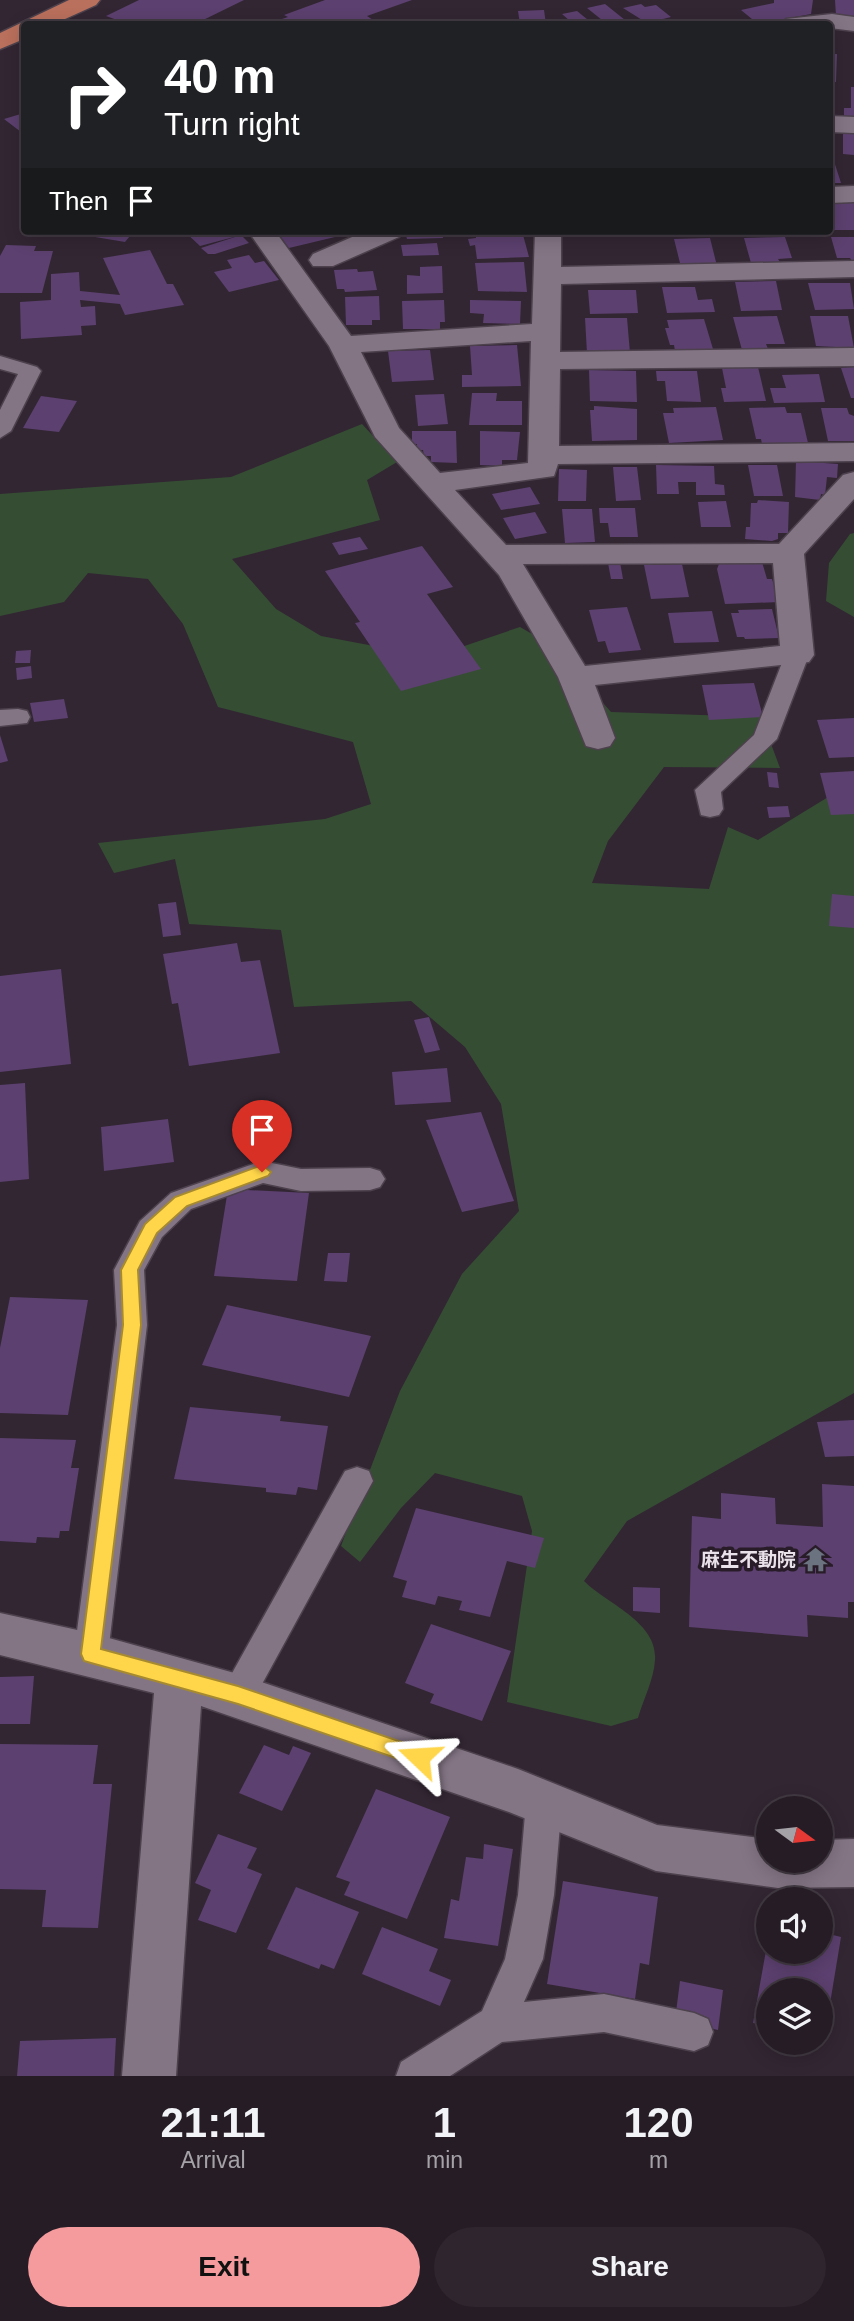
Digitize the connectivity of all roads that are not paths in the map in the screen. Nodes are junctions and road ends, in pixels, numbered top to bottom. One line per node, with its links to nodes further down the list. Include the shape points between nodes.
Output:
1 (88, 0): 2 (main road)
2 (42, 21)
3 (833, 21): 4 (street)
4 (854, 24)
5 (21, 32): 6 (main road)
6 (0, 42)
7 (833, 124): 8 (street)
8 (854, 125)
9 (854, 194): 10 (street)
10 (833, 195)
11 (264, 235): 18 (street)
12 (381, 235): 14 (street)
13 (548, 235): 16 (street)
14 (323, 260)
15 (854, 269): 16 (street)
16 (549, 276): 17 (street)
17 (546, 332): 18 (street); 20 (street)
18 (343, 345): 26 (street, via 386,431)
19 (854, 357): 20 (street)
20 (547, 361): 24 (street)
21 (0, 362): 22 (lane, via 30,370)
22 (0, 431)
23 (854, 452): 24 (street)
24 (544, 455): 26 (street, via 544,470)
25 (854, 481): 27 (street)
26 (434, 483): 28 (street)
27 (788, 553): 28 (street); 29 (street)
28 (500, 555): 30 (street)
29 (797, 655): 30 (street); 32 (lane, via 765,739 709,789)
30 (575, 677): 31 (street)
31 (598, 738)
32 (710, 809)
33 (370, 1179): 36 (lane, via 301,1180 262,1172 181,1201 151,1229 129,1270 132,1325)
34 (357, 1480): 38 (lane)
35 (0, 1634): 36 (street)
36 (91, 1654): 37 (street)
37 (179, 1678): 38 (street); 43 (street)
38 (238, 1695): 39 (street)
39 (544, 1803): 40 (street, via 656,1848 778,1864); 41 (lane, via 536,1895 524,1959)
40 (854, 1863)
41 (496, 2024): 42 (lane, via 604,2013); 44 (lane)
42 (694, 2032)
43 (149, 2076)
44 (415, 2076)

